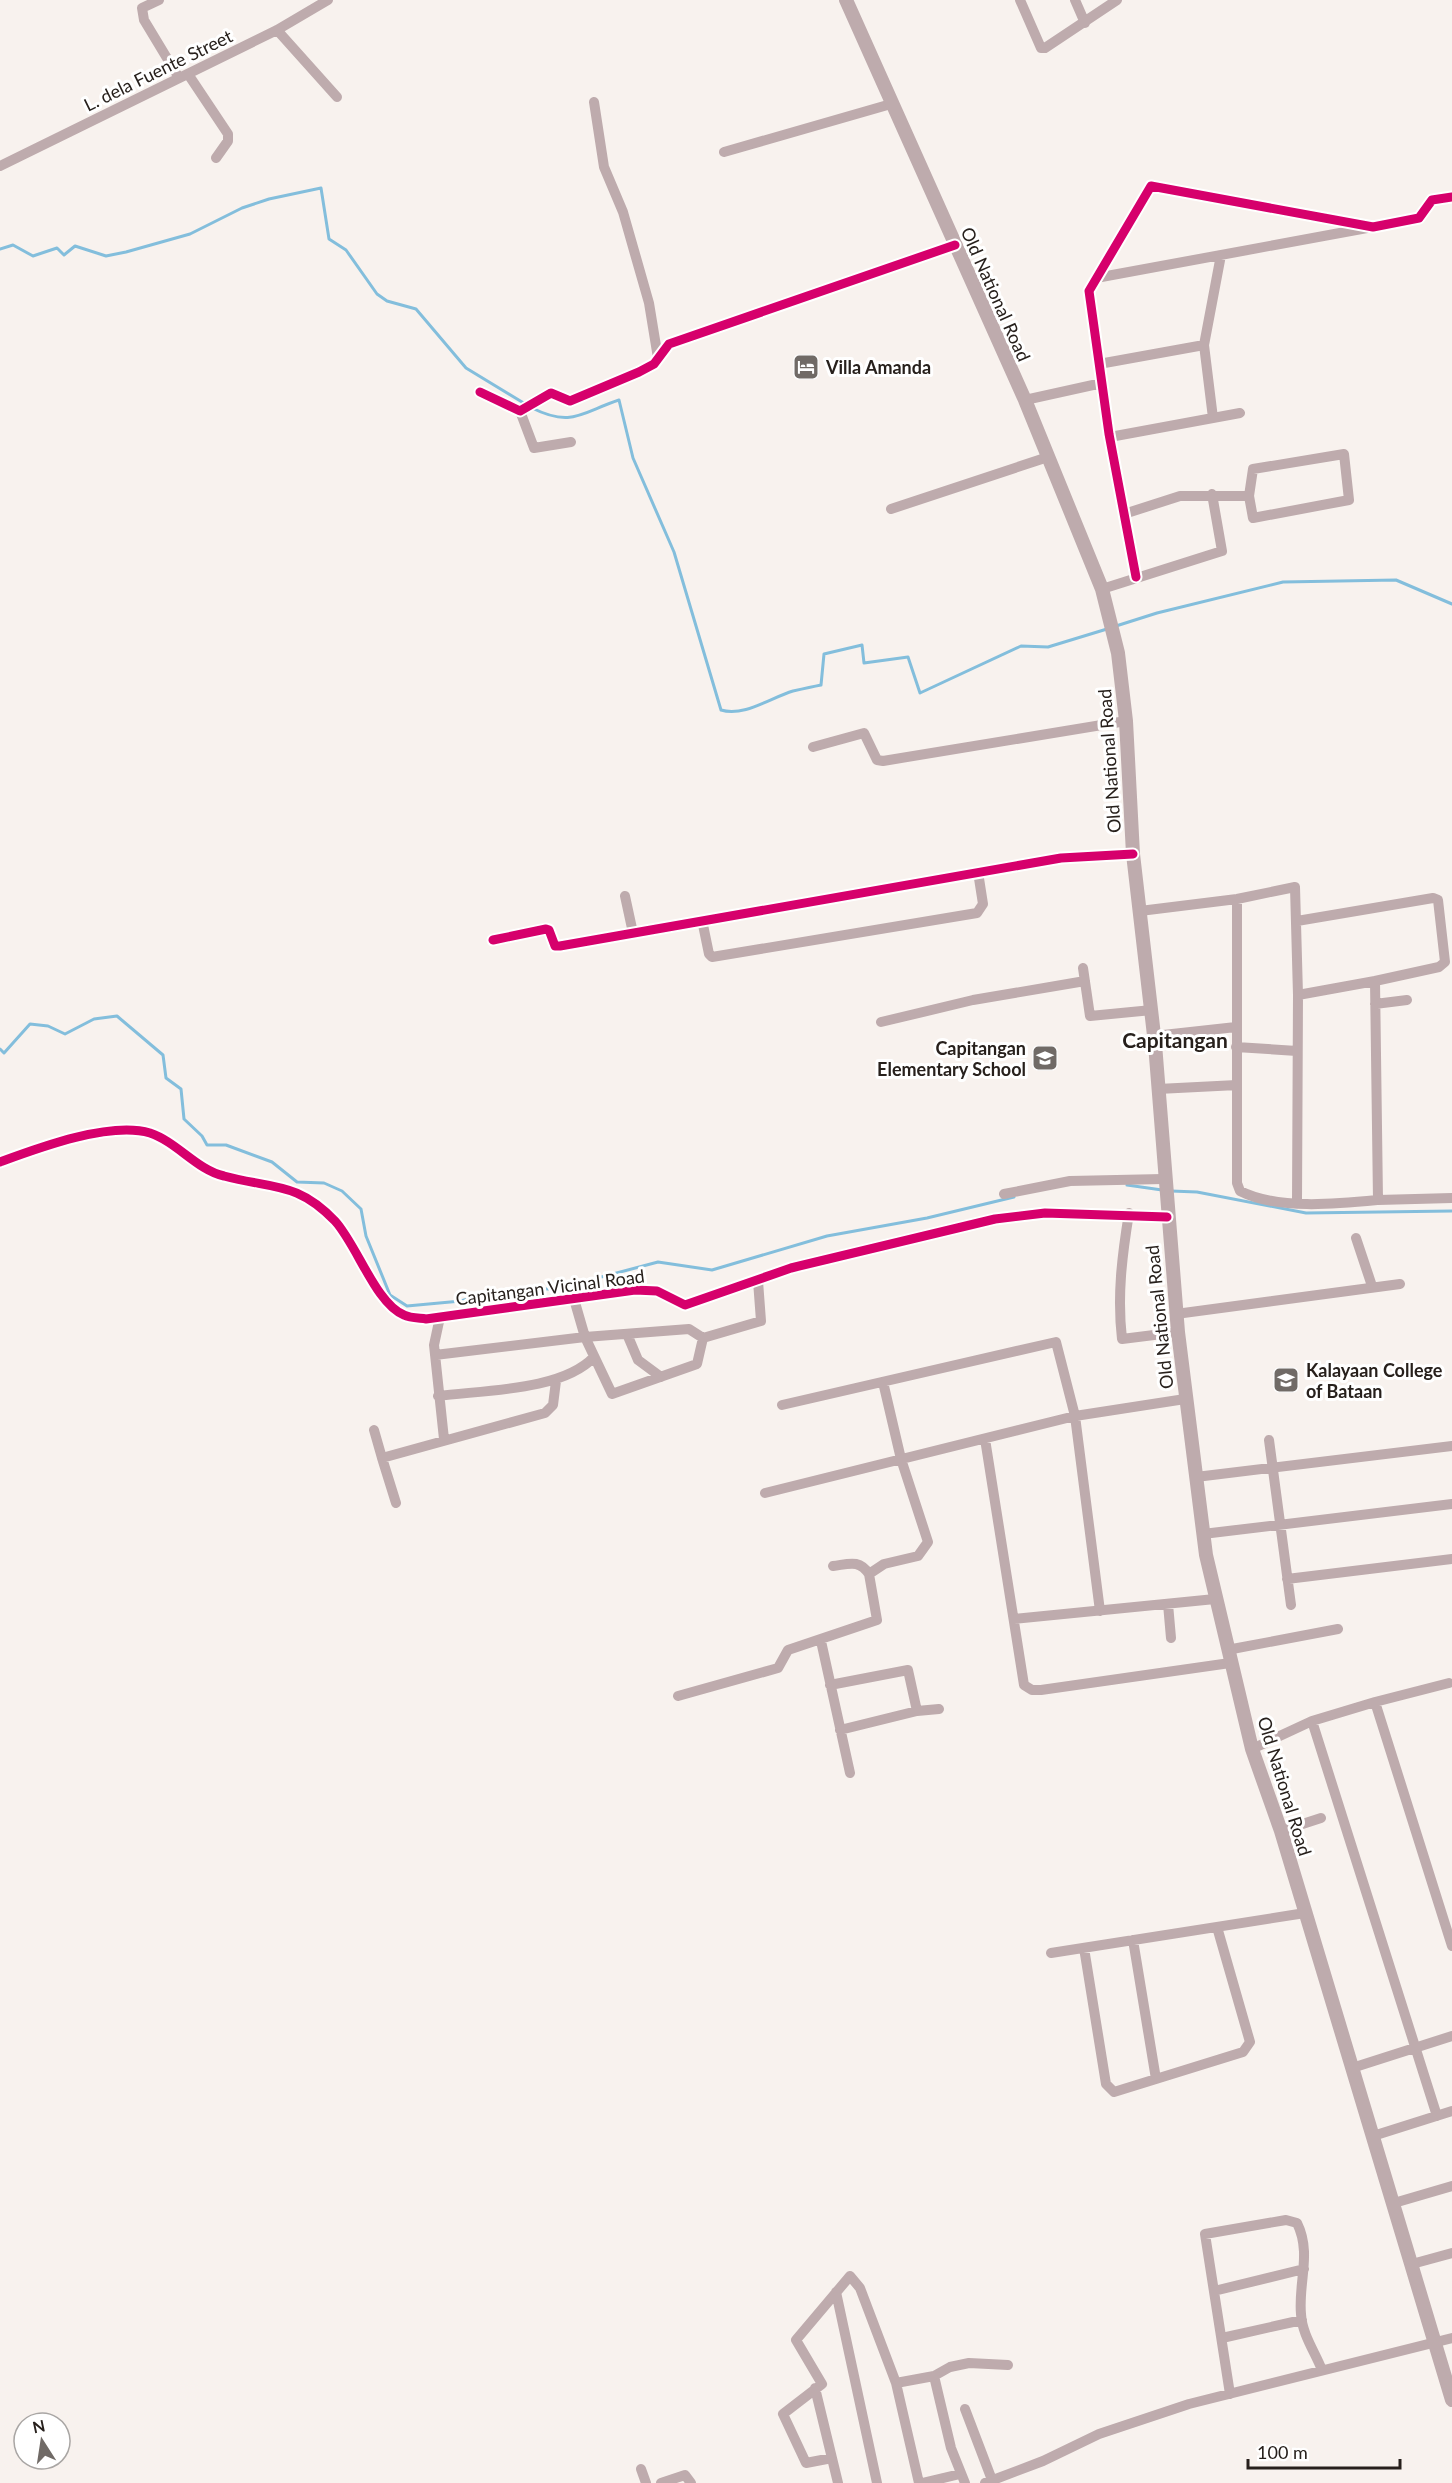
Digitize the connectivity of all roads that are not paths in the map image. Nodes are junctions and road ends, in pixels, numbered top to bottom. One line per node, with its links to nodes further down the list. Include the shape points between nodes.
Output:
1 (159, 0): 9 (street, via 142,8 144,20)
2 (328, 0): 8 (street, L. dela Fuente Street)
3 (846, 0): 12 (main road, Old National Road)
4 (1020, 0): 7 (street, via 1041,48)
5 (1075, 0): 7 (street)
6 (1117, 0): 7 (street)
7 (1085, 23)
8 (277, 30): 9 (street, L. dela Fuente Street); 10 (street)
9 (184, 76): 14 (street, via 228,134 228,141); 15 (street, L. dela Fuente Street)
10 (337, 97)
11 (594, 102): 22 (street, via 604,167 623,212 649,303)
12 (891, 104): 13 (street); 18 (main road, Old National Road)
13 (724, 152)
14 (216, 158)
15 (0, 166)
16 (1452, 197): 17 (street, via 1432,200 1419,218)
17 (1373, 227): 19 (street); 20 (street, via 1151,186)
18 (955, 245): 22 (street, via 669,344); 26 (main road, Old National Road)
19 (1221, 255): 20 (street); 21 (street)
20 (1096, 278): 23 (street, via 1089,291)
21 (1204, 345): 23 (street); 29 (street)
22 (658, 358): 27 (street, via 639,372 570,401 551,393)
23 (1099, 364): 24 (street)
24 (1102, 383): 26 (street); 30 (street)
25 (480, 392): 27 (street)
26 (1025, 400): 32 (main road, Old National Road)
27 (520, 411): 31 (street, via 534,448)
28 (1239, 413): 29 (street)
29 (1213, 418): 30 (street)
30 (1110, 437): 36 (street)
31 (571, 441)
32 (1048, 457): 35 (street); 38 (main road, Old National Road)
33 (1212, 494): 34 (street); 36 (street, via 1180,496); 37 (street, via 1222,551)
34 (1249, 496): 34 (street, via 1253,469 1344,454 1349,500 1253,518)
35 (891, 510)
36 (1124, 514): 37 (street)
37 (1136, 577): 38 (street)
38 (1102, 589): 39 (main road, Old National Road)
39 (1126, 721): 40 (street, via 883,761 873,755 864,733); 41 (main road, Old National Road)
40 (813, 747)
41 (1133, 854): 42 (street, via 1060,858); 45 (main road, Old National Road)
42 (978, 872): 46 (street); 46 (street, via 983,904 977,913 865,933 712,957)
43 (625, 896): 48 (street)
44 (1237, 899): 45 (street); 47 (street, via 1295,887); 58 (street)
45 (1140, 911): 56 (main road, Old National Road)
46 (702, 920): 48 (street)
47 (1297, 921): 52 (street, via 1438,900 1445,962 1439,967); 53 (street)
48 (633, 933): 49 (street, via 560,946 555,946 546,929)
49 (493, 939)
50 (1083, 968): 51 (street)
51 (1085, 981): 56 (street, via 1090,1016); 57 (street, via 973,1000)
52 (1375, 981): 53 (street); 55 (street)
53 (1298, 995): 61 (street)
54 (1407, 1000): 55 (street)
55 (1375, 1004): 68 (street)
56 (1152, 1010): 59 (main road, Old National Road)
57 (881, 1022)
58 (1236, 1027): 59 (street); 60 (street)
59 (1154, 1036): 63 (main road, Old National Road)
60 (1236, 1047): 61 (street); 62 (street)
61 (1297, 1051): 69 (street)
62 (1237, 1085): 63 (street); 69 (street, via 1240,1191)
63 (1158, 1089): 65 (main road, Old National Road)
64 (0, 1162): 78 (street, Capitangan Vicinal Road, via 85,1136 126,1130 151,1133 223,1176 276,1184 309,1198 335,1221 355,1247 390,1306 404,1316)
65 (1164, 1188): 66 (street, via 1070,1181); 71 (main road, Old National Road)
66 (1004, 1194)
67 (1452, 1198): 68 (street)
68 (1378, 1200): 69 (street, via 1325,1205)
69 (1297, 1203)
70 (1129, 1213): 71 (street, Capitangan Vicinal Road); 73 (street, Capitangan Vicinal Road, via 1045,1213 995,1219 790,1268); 79 (street, via 1118,1304 1122,1340)
71 (1167, 1216): 77 (main road, Old National Road)
72 (1356, 1238): 75 (street)
73 (758, 1281): 76 (street, Capitangan Vicinal Road, via 685,1305 657,1292 635,1290); 82 (street, via 761,1322)
74 (1400, 1284): 75 (street)
75 (1372, 1286): 77 (street)
76 (574, 1299): 78 (street, Capitangan Vicinal Road); 81 (street)
77 (1176, 1314): 79 (main road, Old National Road)
78 (440, 1317): 83 (street)
79 (1178, 1332): 89 (main road, Old National Road)
80 (627, 1334): 81 (street); 82 (street, via 688,1329); 85 (street, via 638,1360)
81 (585, 1337): 83 (street); 84 (street)
82 (703, 1338): 85 (street, via 697,1364)
83 (435, 1355): 88 (street)
84 (594, 1357): 85 (street, via 612,1394); 86 (street)
85 (661, 1377)
86 (556, 1381): 88 (street); 94 (street, via 552,1405 545,1413)
87 (883, 1382): 90 (street); 91 (street, via 1056,1342); 98 (street)
88 (438, 1396): 94 (street)
89 (1185, 1399): 91 (street); 100 (main road, Old National Road)
90 (782, 1405)
91 (1075, 1416): 93 (street); 113 (street)
92 (374, 1430): 97 (street)
93 (985, 1438): 98 (street); 114 (street)
94 (444, 1439): 97 (street)
95 (1269, 1440): 99 (street)
96 (1452, 1446): 99 (street)
97 (382, 1458): 102 (street)
98 (901, 1460): 101 (street); 108 (street, via 928,1542 918,1556 884,1564)
99 (1273, 1468): 100 (street); 104 (street)
100 (1196, 1477): 105 (main road, Old National Road)
101 (765, 1493)
102 (396, 1503)
103 (1452, 1504): 104 (street)
104 (1280, 1525): 105 (street); 109 (street)
105 (1203, 1534): 110 (main road, Old National Road)
106 (1452, 1559): 109 (street)
107 (833, 1566): 108 (street, via 856,1563)
108 (869, 1574): 117 (street, via 877,1620)
109 (1287, 1579): 112 (street)
110 (1215, 1599): 111 (street); 118 (main road, Old National Road)
111 (1168, 1604): 113 (street); 116 (street)
112 (1291, 1605)
113 (1100, 1611): 114 (street)
114 (1014, 1619): 118 (street, via 1024,1685 1032,1690)
115 (1338, 1629): 118 (street)
116 (1171, 1638)
117 (821, 1641): 120 (street); 121 (street, via 788,1650 778,1668)
118 (1228, 1656): 127 (main road, Old National Road)
119 (1449, 1683): 122 (street)
120 (831, 1685): 124 (street, via 908,1670); 126 (street)
121 (678, 1696)
122 (1375, 1702): 125 (street); 134 (street)
123 (939, 1709): 124 (street)
124 (918, 1711): 126 (street)
125 (1312, 1721): 127 (street); 138 (street)
126 (840, 1730): 128 (street)
127 (1252, 1749): 130 (main road, Old National Road)
128 (850, 1773)
129 (1321, 1818): 130 (street)
130 (1281, 1831): 131 (main road, Old National Road)
131 (1305, 1913): 132 (street); 139 (main road, Old National Road)
132 (1217, 1927): 133 (street); 140 (street, via 1250,2042 1243,2052)
133 (1133, 1940): 135 (street); 140 (street)
134 (1452, 1946)
135 (1084, 1948): 136 (street); 140 (street, via 1106,2084 1114,2092)
136 (1051, 1953)
137 (1452, 2036): 138 (street)
138 (1415, 2048): 139 (street); 142 (street)
139 (1352, 2068): 143 (main road, Old National Road)
140 (1156, 2079)
141 (1452, 2111): 142 (street)
142 (1437, 2116): 143 (street)
143 (1373, 2136): 145 (main road, Old National Road)
144 (1452, 2186): 145 (street)
145 (1394, 2204): 147 (main road, Old National Road)
146 (1452, 2253): 147 (street)
147 (1412, 2264): 154 (main road, Old National Road)
148 (1304, 2270): 149 (street); 149 (street, via 1304,2235 1297,2223 1286,2220 1205,2234); 151 (street)
149 (1214, 2291): 152 (street)
150 (836, 2292): 158 (street, via 850,2276 860,2288); 159 (street, via 796,2340 822,2383); 171 (street)
151 (1302, 2320): 152 (street); 156 (street)
152 (1221, 2338): 160 (street)
153 (1452, 2338): 154 (street)
154 (1435, 2343): 156 (street); 161 (main road, Old National Road)
155 (1008, 2365): 157 (street, via 969,2363)
156 (1322, 2370): 160 (street)
157 (934, 2376): 158 (street); 165 (street, via 951,2448)
158 (896, 2383): 172 (street)
159 (815, 2388): 163 (street); 163 (street, via 783,2414 806,2463)
160 (1230, 2394): 166 (street, via 1099,2434)
161 (1452, 2400)
162 (965, 2409): 166 (street)
163 (832, 2458): 170 (street)
164 (641, 2469): 167 (street)
165 (963, 2479): 172 (street)
166 (989, 2482)
167 (646, 2483)
168 (661, 2483): 169 (street, via 685,2475)
169 (691, 2483)
170 (838, 2483)
171 (877, 2483)
172 (921, 2483)

